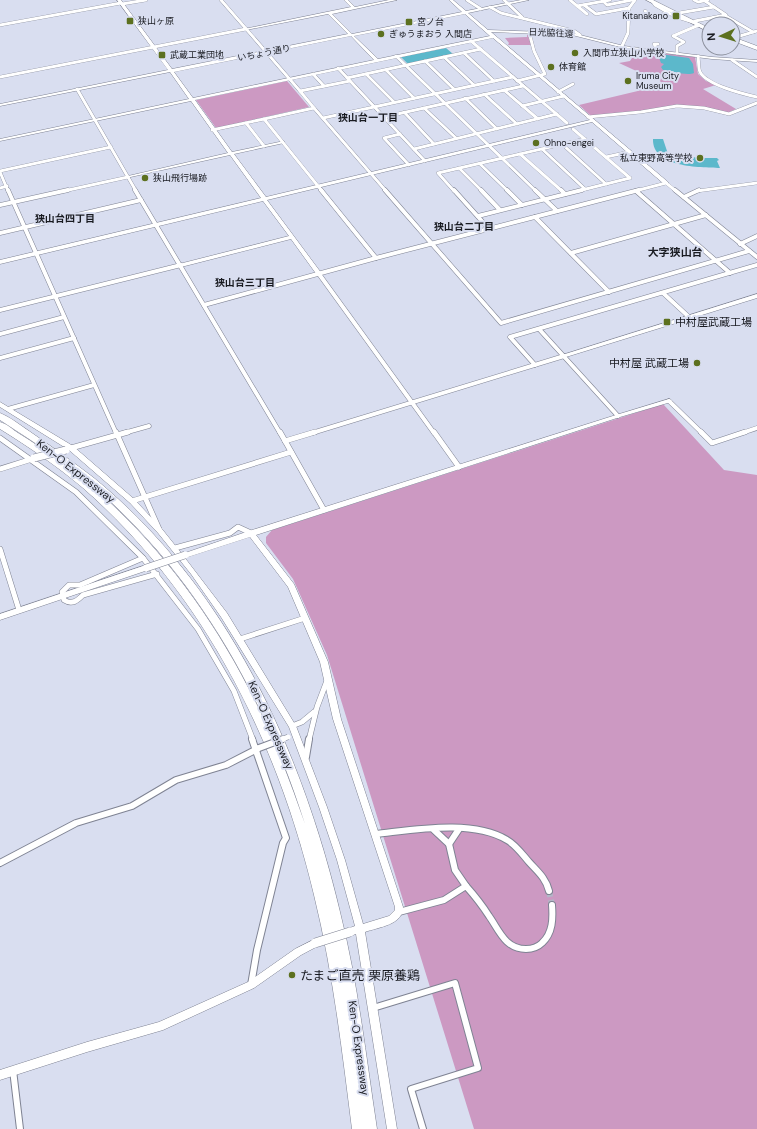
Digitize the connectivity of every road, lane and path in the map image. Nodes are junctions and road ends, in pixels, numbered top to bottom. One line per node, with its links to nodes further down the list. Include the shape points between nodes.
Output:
1 (146, 0): 17 (street)
2 (221, 0): 39 (street)
3 (346, 0): 22 (street)
4 (395, 0): 22 (street)
5 (450, 0): 27 (street)
6 (467, 0): 25 (street)
7 (504, 0): 18 (street)
8 (526, 0): 18 (street, いちょう通り)
9 (570, 0): 20 (street)
10 (610, 0): 14 (street)
11 (633, 0): 14 (street, via 607,4); 24 (street)
12 (694, 0): 16 (street)
13 (709, 0): 16 (street)
14 (603, 1): 19 (street)
15 (652, 1): 28 (street); 30 (highway); 35 (highway)
16 (705, 1): 21 (street)
17 (120, 2): 36 (street); 51 (street)
18 (508, 4): 23 (street, いちょう通り); 33 (street)
19 (584, 5): 20 (street); 24 (street, via 596,14)
20 (577, 6): 31 (street)
21 (714, 7): 30 (street); 32 (street, via 726,15)
22 (354, 8): 29 (street)
23 (490, 8): 25 (street, いちょう通り); 33 (street)
24 (629, 8): 50 (street, via 628,33)
25 (481, 9): 27 (street, いちょう通り)
26 (645, 11): 28 (street, via 656,17)
27 (465, 12): 40 (street); 43 (street, いちょう通り)
28 (667, 12): 35 (street)
29 (329, 13): 39 (street); 43 (street)
30 (679, 13): 35 (highway)
31 (587, 14)
32 (724, 16)
33 (523, 18): 44 (street, via 574,31)
34 (701, 22): 35 (street)
35 (696, 23): 37 (highway); 57 (street, via 673,36 684,42 677,46)
36 (0, 24)
37 (701, 25)
38 (741, 25): 42 (street)
39 (246, 29): 51 (street); 55 (street)
40 (487, 31): 41 (street, 日光脇往還); 45 (street)
41 (529, 32): 44 (street, 日光脇往還); 71 (street, via 545,74)
42 (755, 32): 46 (street)
43 (352, 35): 55 (street, いちょう通り); 61 (street)
44 (580, 35): 50 (street, 日光脇往還)
45 (494, 36): 47 (street); 71 (street)
46 (741, 36)
47 (471, 41): 52 (street); 58 (street)
48 (741, 43): 53 (highway)
49 (658, 44): 54 (street, via 654,44)
50 (622, 46): 54 (street, 日光脇往還)
51 (153, 48): 68 (street); 72 (street)
52 (480, 49): 56 (street); 73 (street)
53 (757, 50)
54 (658, 51): 57 (street, 日光脇往還)
55 (266, 52): 68 (street, いちょう通り); 75 (street)
56 (464, 53): 60 (street); 77 (street)
57 (677, 54): 59 (street, 日光脇往還)
58 (396, 56): 61 (street); 65 (street)
59 (698, 56): 62 (street, 日光脇往還); 91 (street, via 700,70 708,79 737,92)
60 (444, 57): 63 (street); 80 (street)
61 (377, 60): 66 (street)
62 (732, 60): 64 (street, 日光脇往還); 74 (street)
63 (425, 61): 65 (street); 84 (street)
64 (757, 62)
65 (405, 65): 67 (street); 88 (street)
66 (338, 68): 69 (street); 76 (street)
67 (386, 70): 70 (street); 92 (street)
68 (170, 71): 83 (street, いちょう通り); 94 (street)
69 (313, 74): 75 (street); 81 (street)
70 (366, 74): 76 (street); 95 (street)
71 (540, 76): 78 (street); 87 (street)
72 (0, 77)
73 (513, 77): 77 (street); 78 (street)
74 (757, 77)
75 (288, 79): 86 (street); 94 (street)
76 (348, 79): 81 (street); 101 (street)
77 (494, 80): 80 (street)
78 (517, 81): 82 (street)
79 (573, 84): 87 (street)
80 (474, 85): 84 (street)
81 (324, 86): 86 (street)
82 (523, 86): 85 (street); 96 (street)
83 (77, 89): 99 (street, いちょう通り); 108 (street)
84 (454, 89): 88 (street)
85 (504, 90): 89 (street); 100 (street)
86 (300, 91): 102 (street)
87 (558, 92): 90 (street)
88 (434, 93): 92 (street); 97 (street)
89 (484, 94): 93 (street); 114 (street)
90 (564, 96): 96 (street); 111 (street)
91 (757, 96)
92 (414, 98): 95 (street)
93 (465, 98): 97 (street); 115 (street)
94 (190, 99): 108 (street); 117 (street)
95 (394, 102): 101 (street)
96 (542, 102): 100 (street); 105 (street)
97 (444, 103): 103 (street); 119 (street)
98 (757, 103): 111 (street, via 727,114 704,108 677,106)
99 (0, 105)
100 (522, 106): 110 (street)
101 (374, 107): 106 (street); 107 (street)
102 (314, 108): 107 (street); 109 (street)
103 (424, 108): 104 (street); 120 (street)
104 (404, 112): 106 (street); 124 (street)
105 (557, 114): 110 (street); 113 (street)
106 (384, 117): 118 (street)
107 (322, 118): 141 (street)
108 (94, 119): 122 (street); 128 (street)
109 (264, 119): 112 (street); 123 (street)
110 (538, 119): 114 (street)
111 (590, 119): 127 (street); 131 (street)
112 (246, 123): 117 (street); 126 (street)
113 (567, 123)
114 (517, 124): 115 (street)
115 (498, 129): 119 (street)
116 (573, 129): 121 (street)
117 (212, 130): 132 (street)
118 (400, 134): 129 (street); 138 (street, via 384,138)
119 (476, 134): 120 (street); 127 (street)
120 (456, 138): 124 (street)
121 (585, 139): 125 (street); 134 (street)
122 (0, 140)
123 (282, 142): 126 (street); 147 (street)
124 (434, 144): 129 (street)
125 (562, 144): 130 (street); 145 (street)
126 (264, 146): 132 (street)
127 (489, 146): 135 (street); 136 (street)
128 (111, 147): 140 (street); 142 (street)
129 (414, 149): 136 (street)
130 (542, 149): 133 (street); 149 (street)
131 (629, 152): 134 (street); 143 (street)
132 (230, 154): 142 (street); 153 (street)
133 (520, 154): 135 (street); 151 (street)
134 (606, 157): 145 (street, via 630,178)
135 (502, 158): 137 (street); 154 (street)
136 (425, 161): 138 (street)
137 (480, 164): 139 (street); 158 (street)
138 (409, 165): 141 (street)
139 (459, 168): 159 (street); 162 (street, via 438,174)
140 (0, 171): 146 (street)
141 (371, 174): 147 (street); 171 (street)
142 (128, 177): 155 (street); 156 (street)
143 (666, 183): 150 (street); 152 (street)
144 (757, 183): 152 (street, via 699,190)
145 (606, 184): 149 (street)
146 (7, 186): 148 (street); 156 (street)
147 (318, 186): 153 (street); 177 (street)
148 (0, 188)
149 (585, 189): 151 (street)
150 (636, 191): 160 (street); 164 (street)
151 (564, 194): 154 (street)
152 (684, 197): 161 (street)
153 (264, 199): 165 (street); 170 (street)
154 (544, 199): 158 (street); 160 (street)
155 (141, 200): 165 (street); 166 (street)
156 (14, 202): 157 (street); 166 (street)
157 (0, 205)
158 (522, 205): 159 (street)
159 (500, 210): 162 (street)
160 (557, 211): 163 (street)
161 (706, 215): 164 (street); 172 (street)
162 (478, 216): 167 (street)
163 (534, 217): 167 (street); 175 (street)
164 (674, 224): 175 (street); 178 (street)
165 (155, 225): 174 (street); 180 (street)
166 (25, 227): 168 (street); 174 (street)
167 (489, 229): 171 (street)
168 (0, 233)
169 (757, 236): 172 (street)
170 (291, 237): 180 (street); 183 (street)
171 (432, 244): 177 (street); 184 (street, via 501,323)
172 (740, 244): 173 (street)
173 (749, 251): 176 (street); 178 (street)
174 (36, 253): 179 (street); 186 (street)
175 (571, 253): 184 (street)
176 (757, 257)
177 (376, 258): 183 (street)
178 (716, 261): 182 (street); 184 (street)
179 (0, 262)
180 (181, 265): 186 (street); 188 (street)
181 (757, 265): 182 (street)
182 (730, 273): 185 (street)
183 (319, 274): 188 (street); 200 (street)
184 (609, 292)
185 (663, 293): 191 (street); 192 (street)
186 (56, 296): 189 (street); 190 (street)
187 (757, 296): 191 (street)
188 (204, 305): 210 (street)
189 (0, 310)
190 (64, 317): 193 (street); 194 (street)
191 (688, 317): 195 (street)
192 (539, 329): 195 (street); 197 (street, via 510,337)
193 (0, 334)
194 (74, 338): 196 (street); 198 (street)
195 (564, 356): 197 (street); 204 (street)
196 (0, 358)
197 (535, 365): 200 (street)
198 (94, 385): 202 (street); 208 (street)
199 (669, 401): 204 (street); 207 (street, via 712,444)
200 (412, 403): 210 (street); 214 (street)
201 (0, 404): 202 (street)
202 (8, 408): 211 (street)
203 (0, 416): 251 (highway, Ken-O Expressway, via 66,460 135,522 169,558 201,600 250,679 293,774 326,874 350,988)
204 (618, 416): 214 (street)
205 (0, 425): 250 (highway, Ken-O Expressway, via 60,465 134,531 194,605 242,682 281,770 315,877 342,1007)
206 (150, 426): 208 (street)
207 (757, 428)
208 (117, 435): 211 (street); 216 (street)
209 (0, 438): 213 (street)
210 (285, 441): 212 (street)
211 (68, 449): 213 (street, bridge); 217 (street)
212 (291, 452): 216 (street); 218 (street)
213 (33, 459): 215 (street); 223 (street, via 76,492)
214 (459, 467): 218 (street)
215 (0, 469)
216 (145, 497): 217 (street); 219 (street)
217 (132, 501): 219 (street)
218 (324, 510): 220 (street)
219 (160, 531): 221 (street)
220 (251, 533): 221 (street, via 238,527 230,533); 225 (street, bridge); 228 (street, via 291,586)
221 (175, 548): 229 (street)
222 (0, 549): 226 (street)
223 (143, 558): 224 (street); 225 (street, via 80,585 69,585 62,592)
224 (157, 574): 225 (street, via 83,595 74,603 66,602); 233 (street, via 198,629 234,691)
225 (62, 597): 226 (street)
226 (19, 610): 227 (street)
227 (0, 617)
228 (305, 618): 229 (street); 230 (street)
229 (240, 638): 232 (street)
230 (328, 677): 231 (street); 237 (street, via 337,719)
231 (314, 712): 232 (street); 234 (street)
232 (292, 732): 233 (street, bridge); 234 (street)
233 (258, 748): 239 (street, via 226,765 176,780 132,806 92,816 76,823); 245 (street, via 286,838 257,950)
234 (306, 757): 244 (street, via 341,860)
235 (459, 829): 236 (street); 238 (street); 241 (street, via 486,832 506,839 545,877)
236 (434, 830): 237 (street); 238 (street)
237 (375, 834): 243 (street)
238 (449, 844): 240 (street, via 455,870)
239 (0, 863)
240 (466, 886): 242 (street, via 480,901 506,942 516,948 533,949 544,942 553,921); 243 (street, via 444,900)
241 (549, 891)
242 (552, 905)
243 (399, 912): 244 (street, via 392,919)
244 (360, 928): 245 (street, bridge, via 315,943); 246 (street)
245 (251, 985): 247 (street, via 160,1026)
246 (373, 1008): 252 (street); 253 (street, via 455,983 478,1068 411,1088)
247 (13, 1070): 248 (street); 249 (street)
248 (0, 1075)
249 (20, 1129)
250 (358, 1129)
251 (371, 1129)
252 (392, 1129)
253 (423, 1129)

